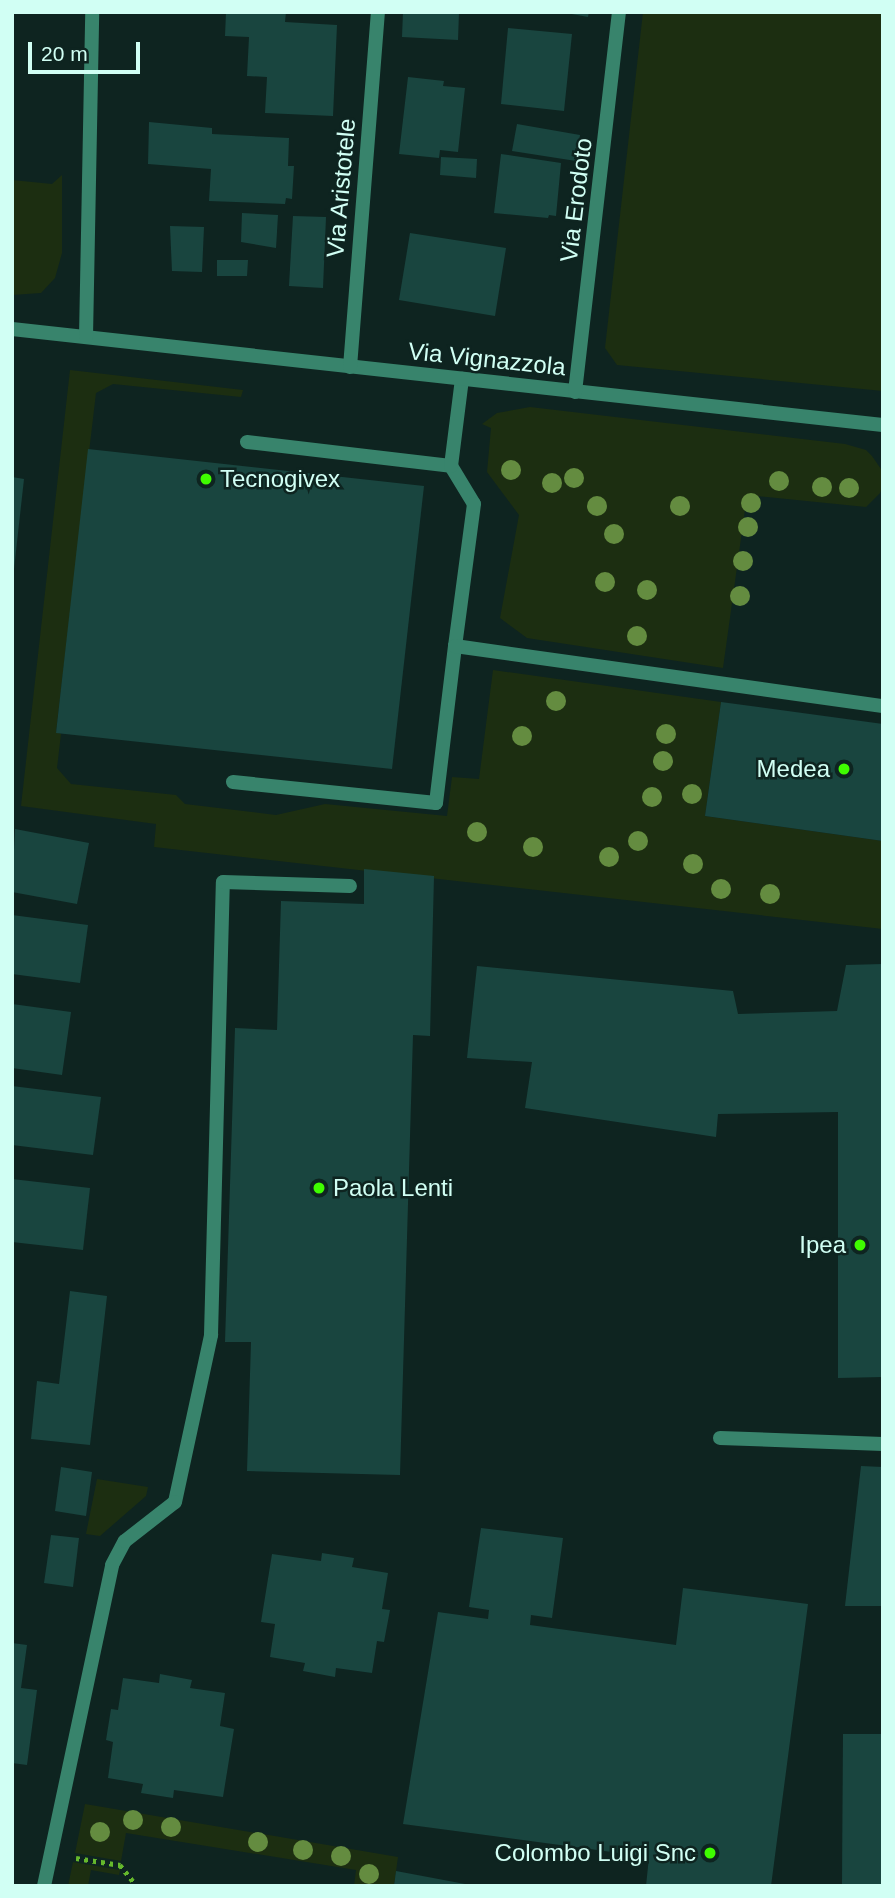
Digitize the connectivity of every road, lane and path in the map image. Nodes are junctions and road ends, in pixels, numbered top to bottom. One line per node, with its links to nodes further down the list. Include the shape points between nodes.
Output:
1 (92, 12): 5 (street)
2 (378, 12): 6 (street, Via Aristotele)
3 (619, 12): 8 (street, Via Erodoto)
4 (12, 329): 5 (street, Via Vignazzola)
5 (86, 337): 6 (street, Via Vignazzola)
6 (350, 367): 7 (street, Via Vignazzola)
7 (462, 379): 8 (street, Via Vignazzola); 11 (street)
8 (575, 392): 9 (street, Via Vignazzola)
9 (883, 425)
10 (247, 442): 11 (street)
11 (451, 466): 12 (street, via 474,504)
12 (455, 646): 13 (street); 14 (street, via 436,803)
13 (883, 706)
14 (233, 782)
15 (350, 886): 20 (street, via 223,882 211,1335 175,1502 125,1541 112,1565)
16 (720, 1438): 17 (street)
17 (883, 1444)
18 (70, 1857): 19 (path, via 120,1865)
19 (134, 1881)
20 (44, 1886)

